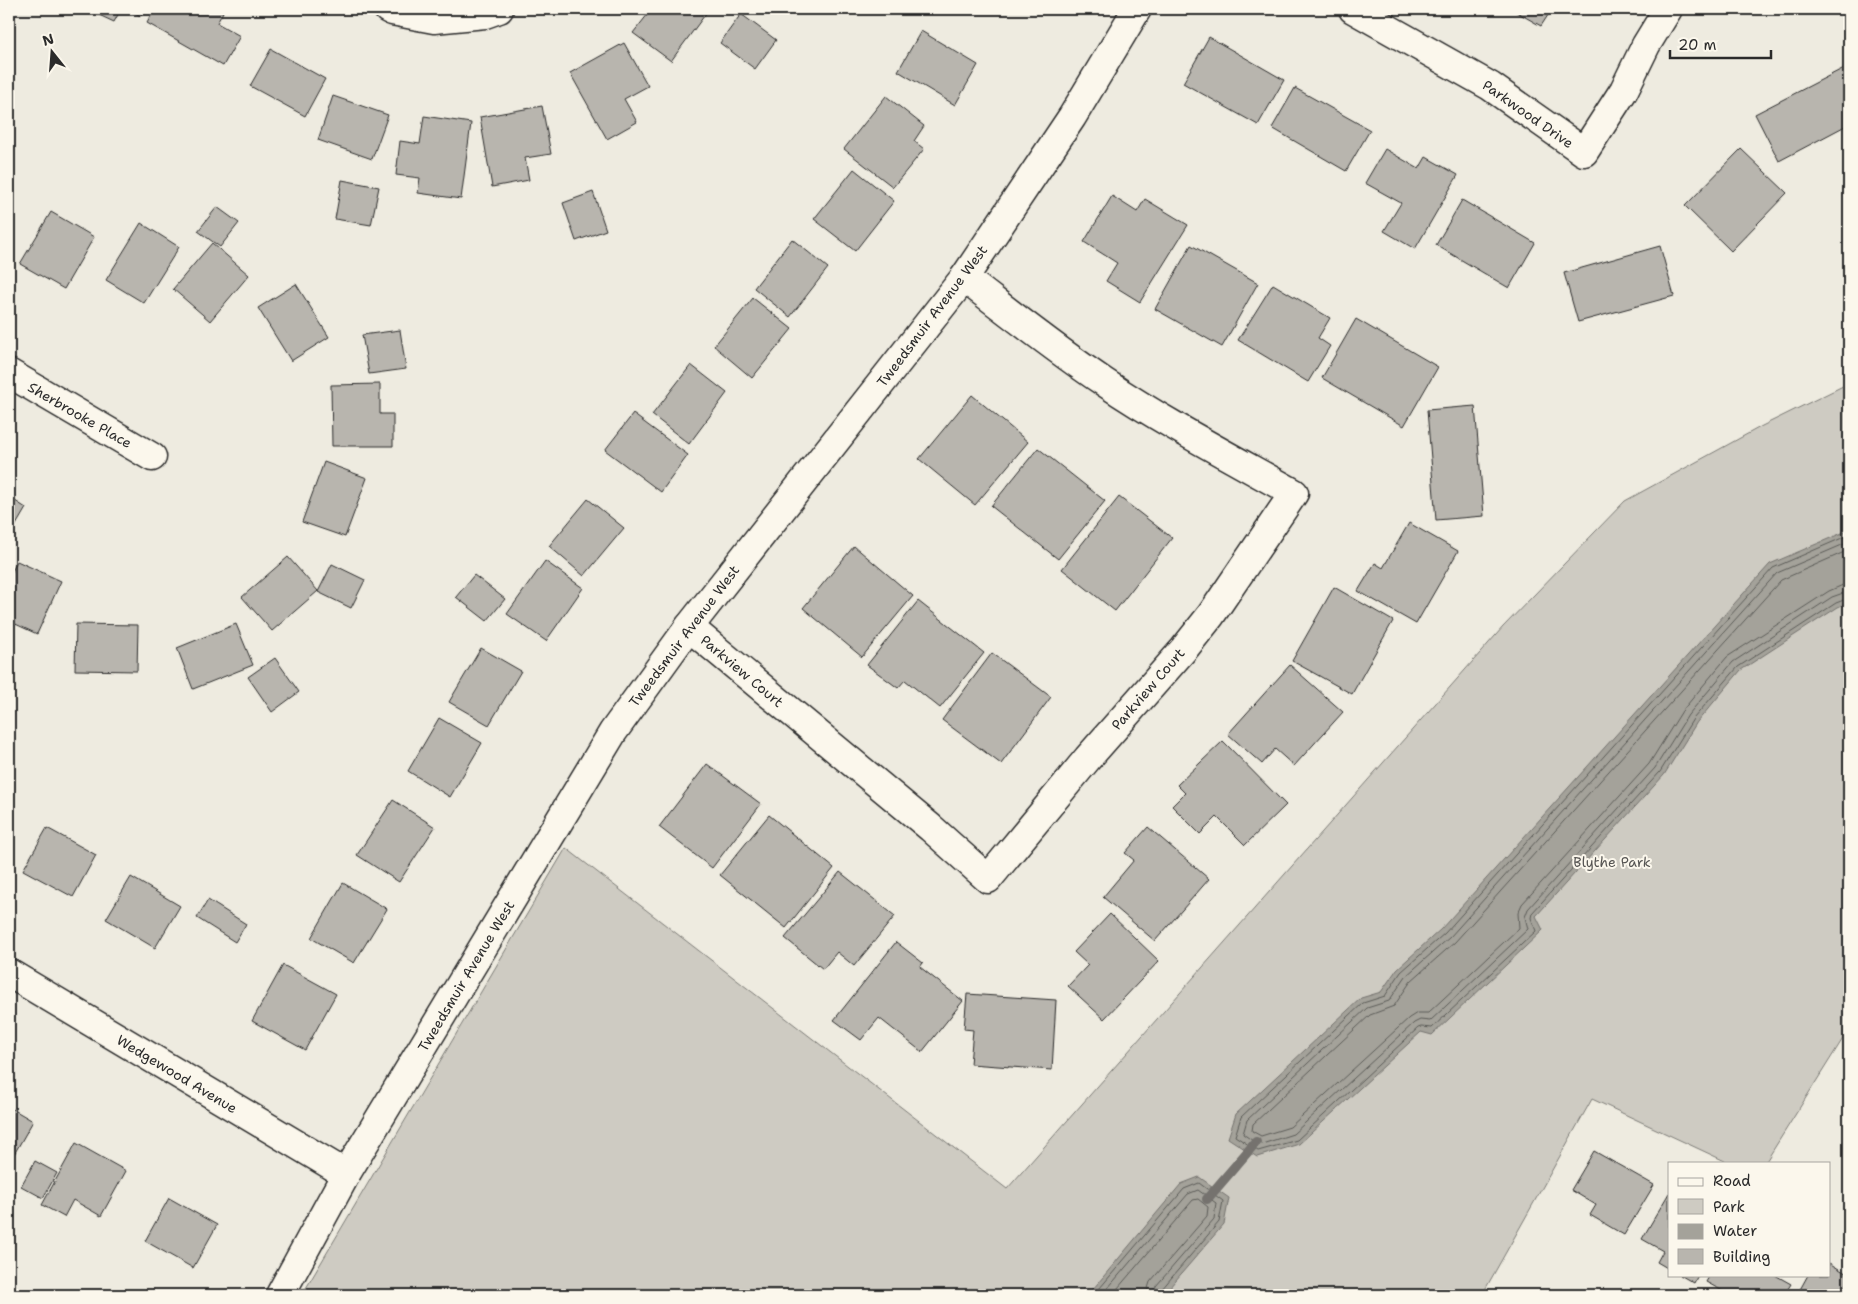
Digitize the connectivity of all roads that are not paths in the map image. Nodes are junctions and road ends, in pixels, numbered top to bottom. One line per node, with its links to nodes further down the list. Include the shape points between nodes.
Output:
1 (388, 9): 2 (street, via 434,19 485,14)
2 (499, 9)
3 (1137, 9): 6 (street, Tweedsmuir Avenue West, via 1072,117)
4 (1353, 9): 5 (street, Parkwood Drive, via 1490,86 1584,152 1624,90)
5 (1668, 9)
6 (964, 278): 9 (street, Tweedsmuir Avenue West); 9 (street, Parkview Court, via 1104,382 1294,493 1206,622 988,879)
7 (9, 373): 8 (street, Sherbrooke Place)
8 (152, 457)
9 (688, 627): 11 (street, Tweedsmuir Avenue West, via 613,732)
10 (9, 973): 11 (street, Wedgewood Avenue)
11 (346, 1174): 12 (street, Tweedsmuir Avenue West)
12 (280, 1295)

